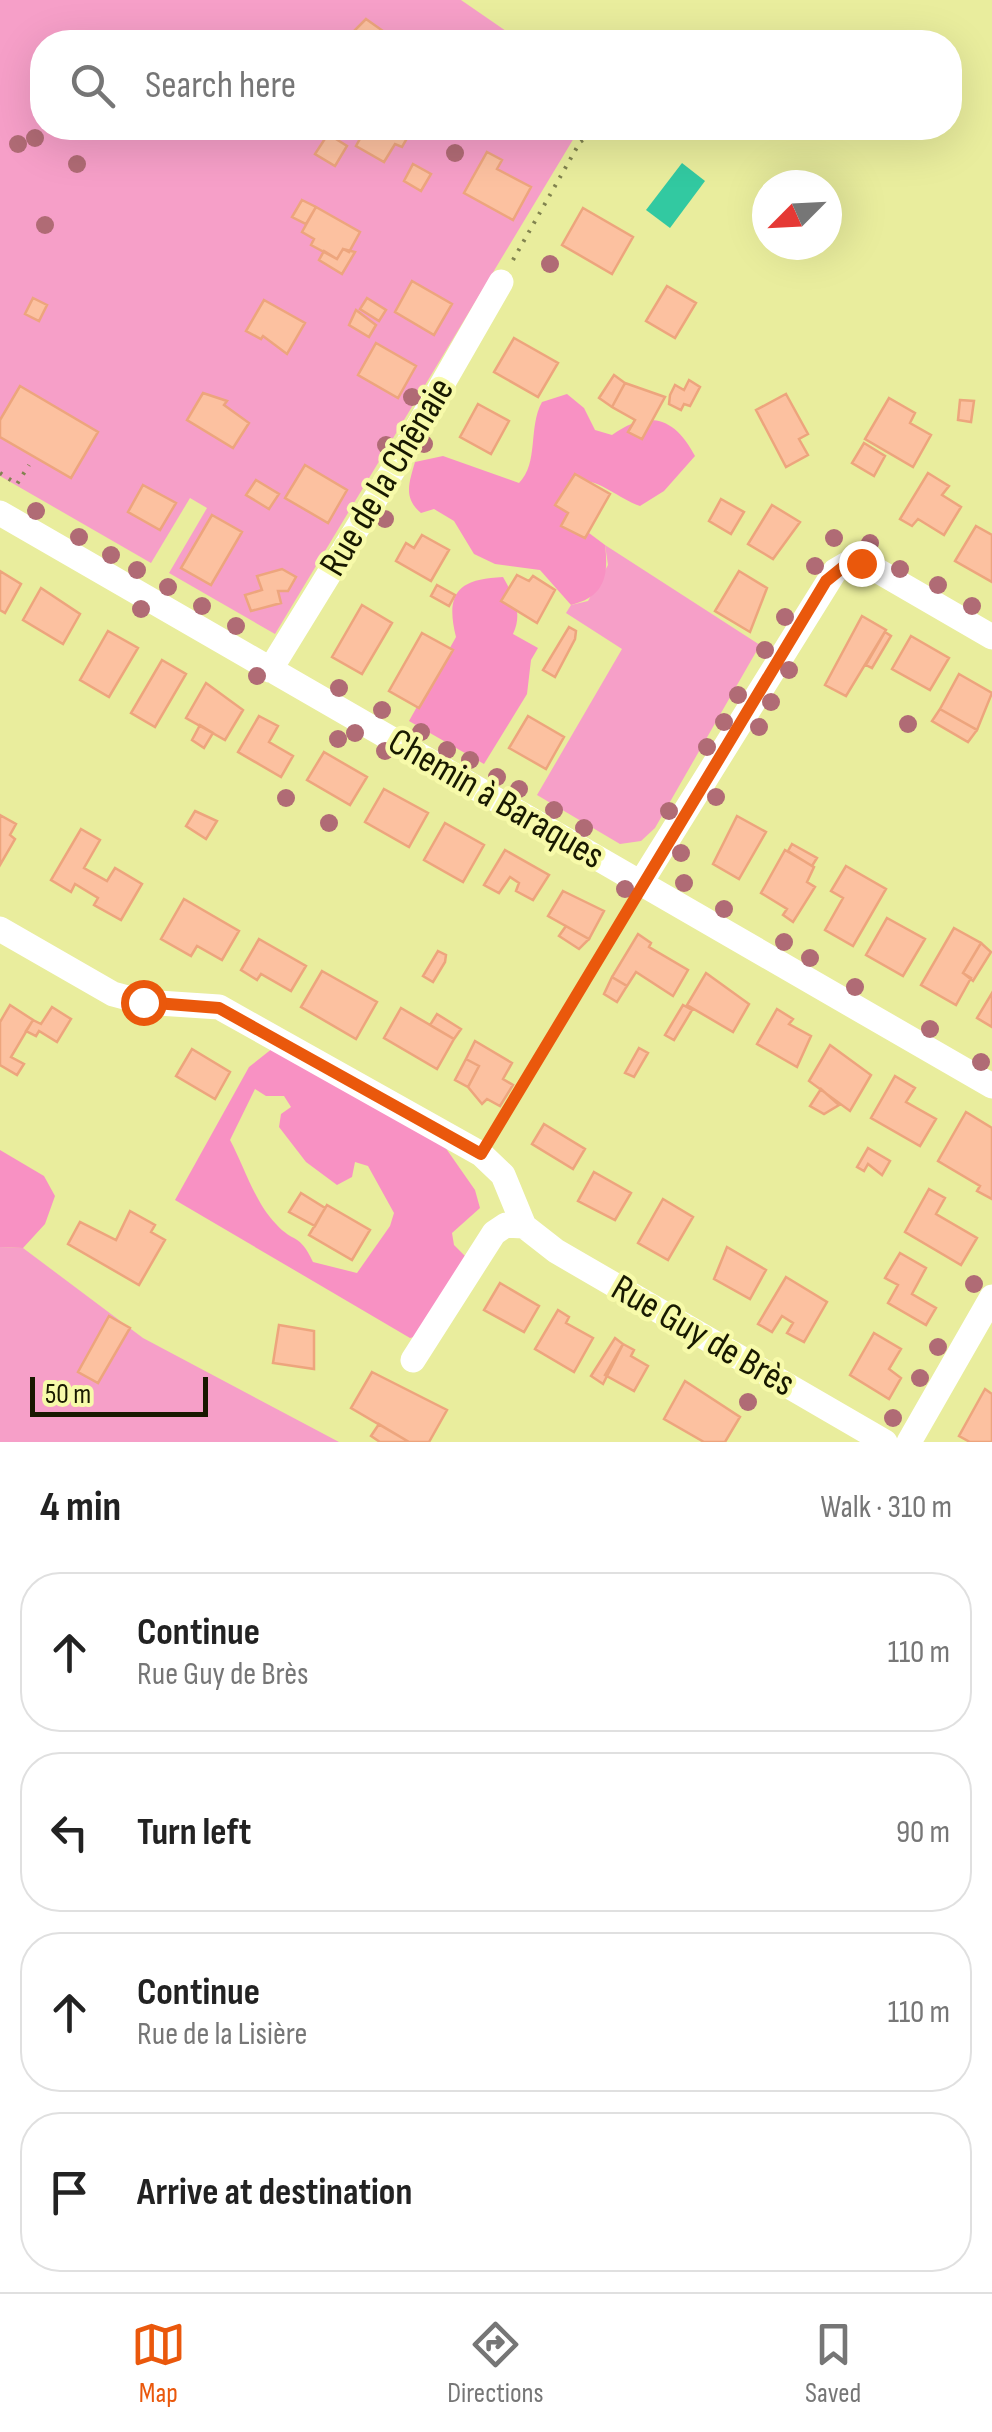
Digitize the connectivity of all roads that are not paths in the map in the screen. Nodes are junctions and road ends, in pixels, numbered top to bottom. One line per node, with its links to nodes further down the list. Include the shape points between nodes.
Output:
1 (501, 282): 4 (street, Rue de la Chênaie)
2 (0, 512): 4 (street, Chemin à Baraques)
3 (992, 636): 5 (street, via 873,568 847,564 835,571)
4 (270, 670): 5 (street, Chemin à Baraques)
5 (640, 884): 7 (street, Chemin à Baraques)
6 (0, 929): 8 (street, via 112,994 219,1008 481,1154 503,1175)
7 (992, 1086)
8 (524, 1226): 10 (street, via 494,1232); 11 (street, Rue Guy de Brès, via 556,1251)
9 (992, 1297): 12 (street)
10 (413, 1360)
11 (886, 1442)
12 (909, 1442)

